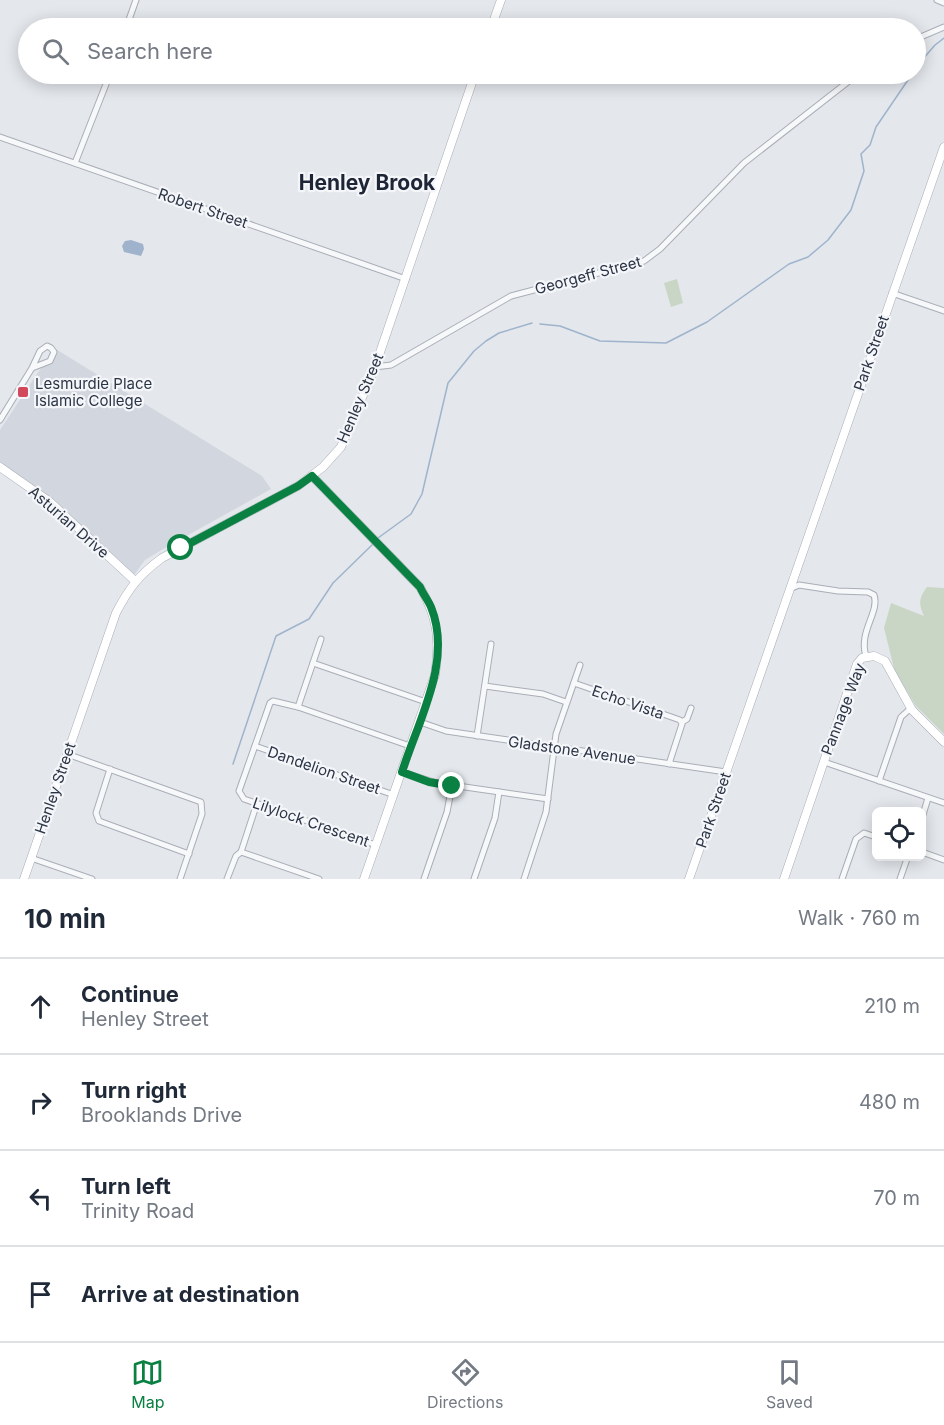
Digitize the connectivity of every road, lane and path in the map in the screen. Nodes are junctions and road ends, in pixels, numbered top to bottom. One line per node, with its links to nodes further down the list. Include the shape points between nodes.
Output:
1 (136, 0): 5 (street)
2 (501, 0): 6 (street)
3 (937, 0): 4 (street)
4 (944, 3)
5 (130, 18)
6 (495, 18)
7 (944, 27): 8 (street)
8 (926, 34)
9 (106, 84): 14 (street)
10 (472, 84): 15 (street, Henley Street)
11 (845, 84): 18 (street, Georgeff Street, via 744,163 644,261 511,296 391,365)
12 (0, 137): 14 (street, Robert Street)
13 (944, 147): 16 (street, Park Street)
14 (75, 163): 15 (street, Robert Street)
15 (406, 279): 18 (street, Henley Street)
16 (892, 293): 17 (street); 23 (street, Park Street)
17 (944, 311)
18 (375, 367): 22 (street, Henley Street, via 341,447)
19 (32, 368): 20 (street)
20 (0, 420)
21 (0, 467): 24 (street, Asturian Drive, via 50,502)
22 (312, 476): 24 (street, Henley Street, via 162,558); 34 (street, via 420,587 431,606 438,643 435,675)
23 (800, 559): 25 (street, Park Street); 26 (street, Park Street)
24 (135, 581): 46 (street, Henley Street, via 116,613)
25 (792, 588): 26 (street, Park Street); 29 (street, via 799,585 874,595 876,600 862,640)
26 (784, 605): 51 (street, Park Street)
27 (321, 639): 30 (street)
28 (490, 644): 33 (street)
29 (866, 656): 38 (street, Pannage Way, via 885,662); 47 (street, Pannage Way, via 857,664)
30 (313, 663): 34 (street); 36 (street)
31 (580, 665): 32 (street)
32 (574, 683): 35 (street); 40 (street, Echo Vista)
33 (485, 686): 35 (street, via 543,694); 41 (street)
34 (426, 702): 39 (street)
35 (566, 702): 45 (street)
36 (298, 706): 43 (street, Lilylock Crescent, via 276,700 270,703); 44 (street, Lilylock Crescent)
37 (691, 708): 40 (street, Echo Vista)
38 (911, 708): 42 (street, Pannage Way); 52 (street, via 901,717)
39 (420, 722): 41 (street, Gladstone Avenue); 44 (street)
40 (682, 722): 48 (street, Echo Vista)
41 (477, 736): 45 (street, Gladstone Avenue)
42 (944, 742)
43 (255, 746): 55 (street, Dandelion Street); 58 (street, Lilylock Crescent, via 239,791 244,799)
44 (410, 746): 50 (street)
45 (555, 747): 48 (street, Gladstone Avenue); 57 (street)
46 (67, 754): 49 (street); 66 (street, Henley Street)
47 (824, 762): 52 (street); 79 (street, Pannage Way)
48 (669, 764): 51 (street, Gladstone Avenue)
49 (110, 769): 64 (street, via 96,813 99,821); 64 (street, via 201,802 202,814)
50 (402, 772): 53 (street); 55 (street)
51 (726, 772): 78 (street, Park Street)
52 (879, 781): 56 (street)
53 (452, 786): 54 (street); 75 (street)
54 (499, 792): 57 (street); 76 (street, via 495,818)
55 (394, 795): 62 (street)
56 (928, 798): 59 (street); 60 (street)
57 (548, 799): 77 (street)
58 (257, 803): 62 (street, Lilylock Crescent); 63 (street)
59 (944, 803)
60 (925, 807)
61 (872, 835): 80 (street, via 866,833 857,837)
62 (376, 844): 74 (street)
63 (242, 852): 72 (street, via 236,856); 73 (street)
64 (189, 854): 71 (street)
65 (926, 854): 67 (street)
66 (31, 858): 69 (street, Henley Street); 70 (street)
67 (944, 860)
68 (906, 861): 81 (street)
69 (24, 879)
70 (92, 879)
71 (180, 879)
72 (227, 879)
73 (319, 879)
74 (364, 879)
75 (424, 879)
76 (474, 879)
77 (524, 879)
78 (689, 879)
79 (784, 879)
80 (842, 879)
81 (900, 879)

